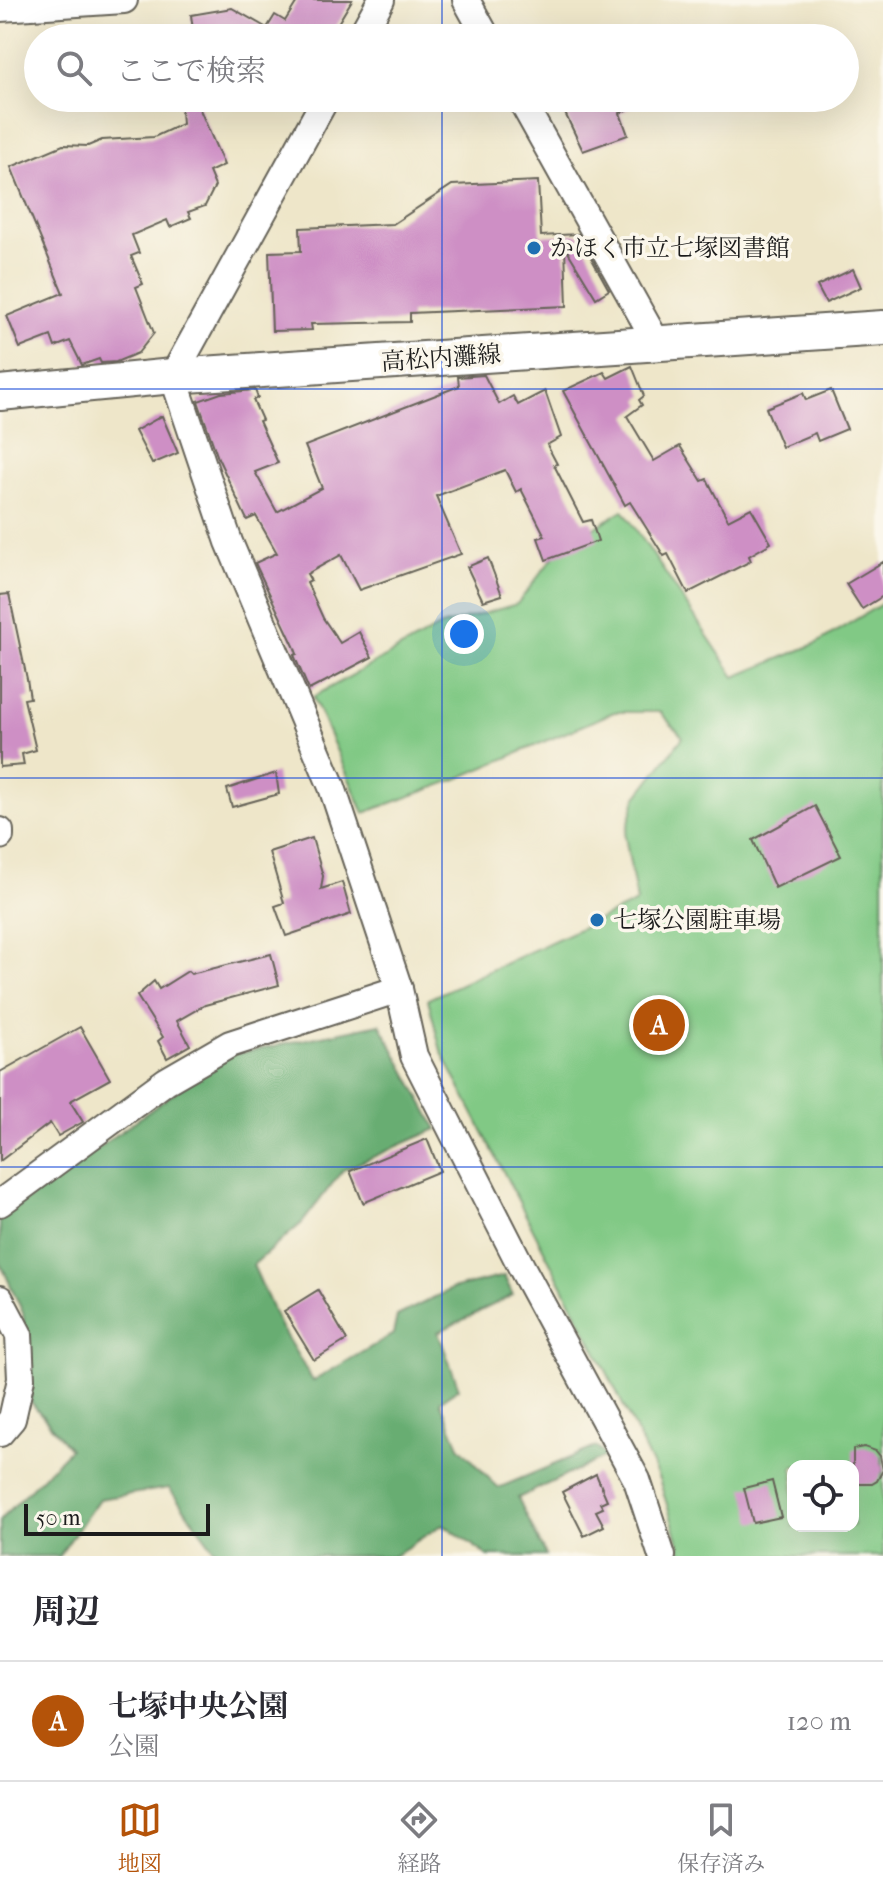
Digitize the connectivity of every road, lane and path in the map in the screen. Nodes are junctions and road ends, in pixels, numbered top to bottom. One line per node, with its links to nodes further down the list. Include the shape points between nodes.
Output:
1 (124, 0): 4 (street)
2 (381, 0): 5 (street)
3 (466, 0): 6 (street)
4 (0, 8)
5 (368, 24)
6 (479, 24)
7 (318, 112): 11 (street)
8 (528, 112): 10 (street)
9 (883, 328): 10 (main road, 高松内灘線)
10 (657, 343): 11 (main road, 高松内灘線)
11 (173, 376): 12 (main road, 高松内灘線); 13 (street, via 229,542 332,787)
12 (0, 393)
13 (399, 989): 14 (street, via 230,1044 166,1081); 17 (street, via 414,1056 637,1480)
14 (0, 1203)
15 (0, 1299): 16 (street, via 19,1335 21,1379 12,1419)
16 (0, 1433)
17 (662, 1556)

